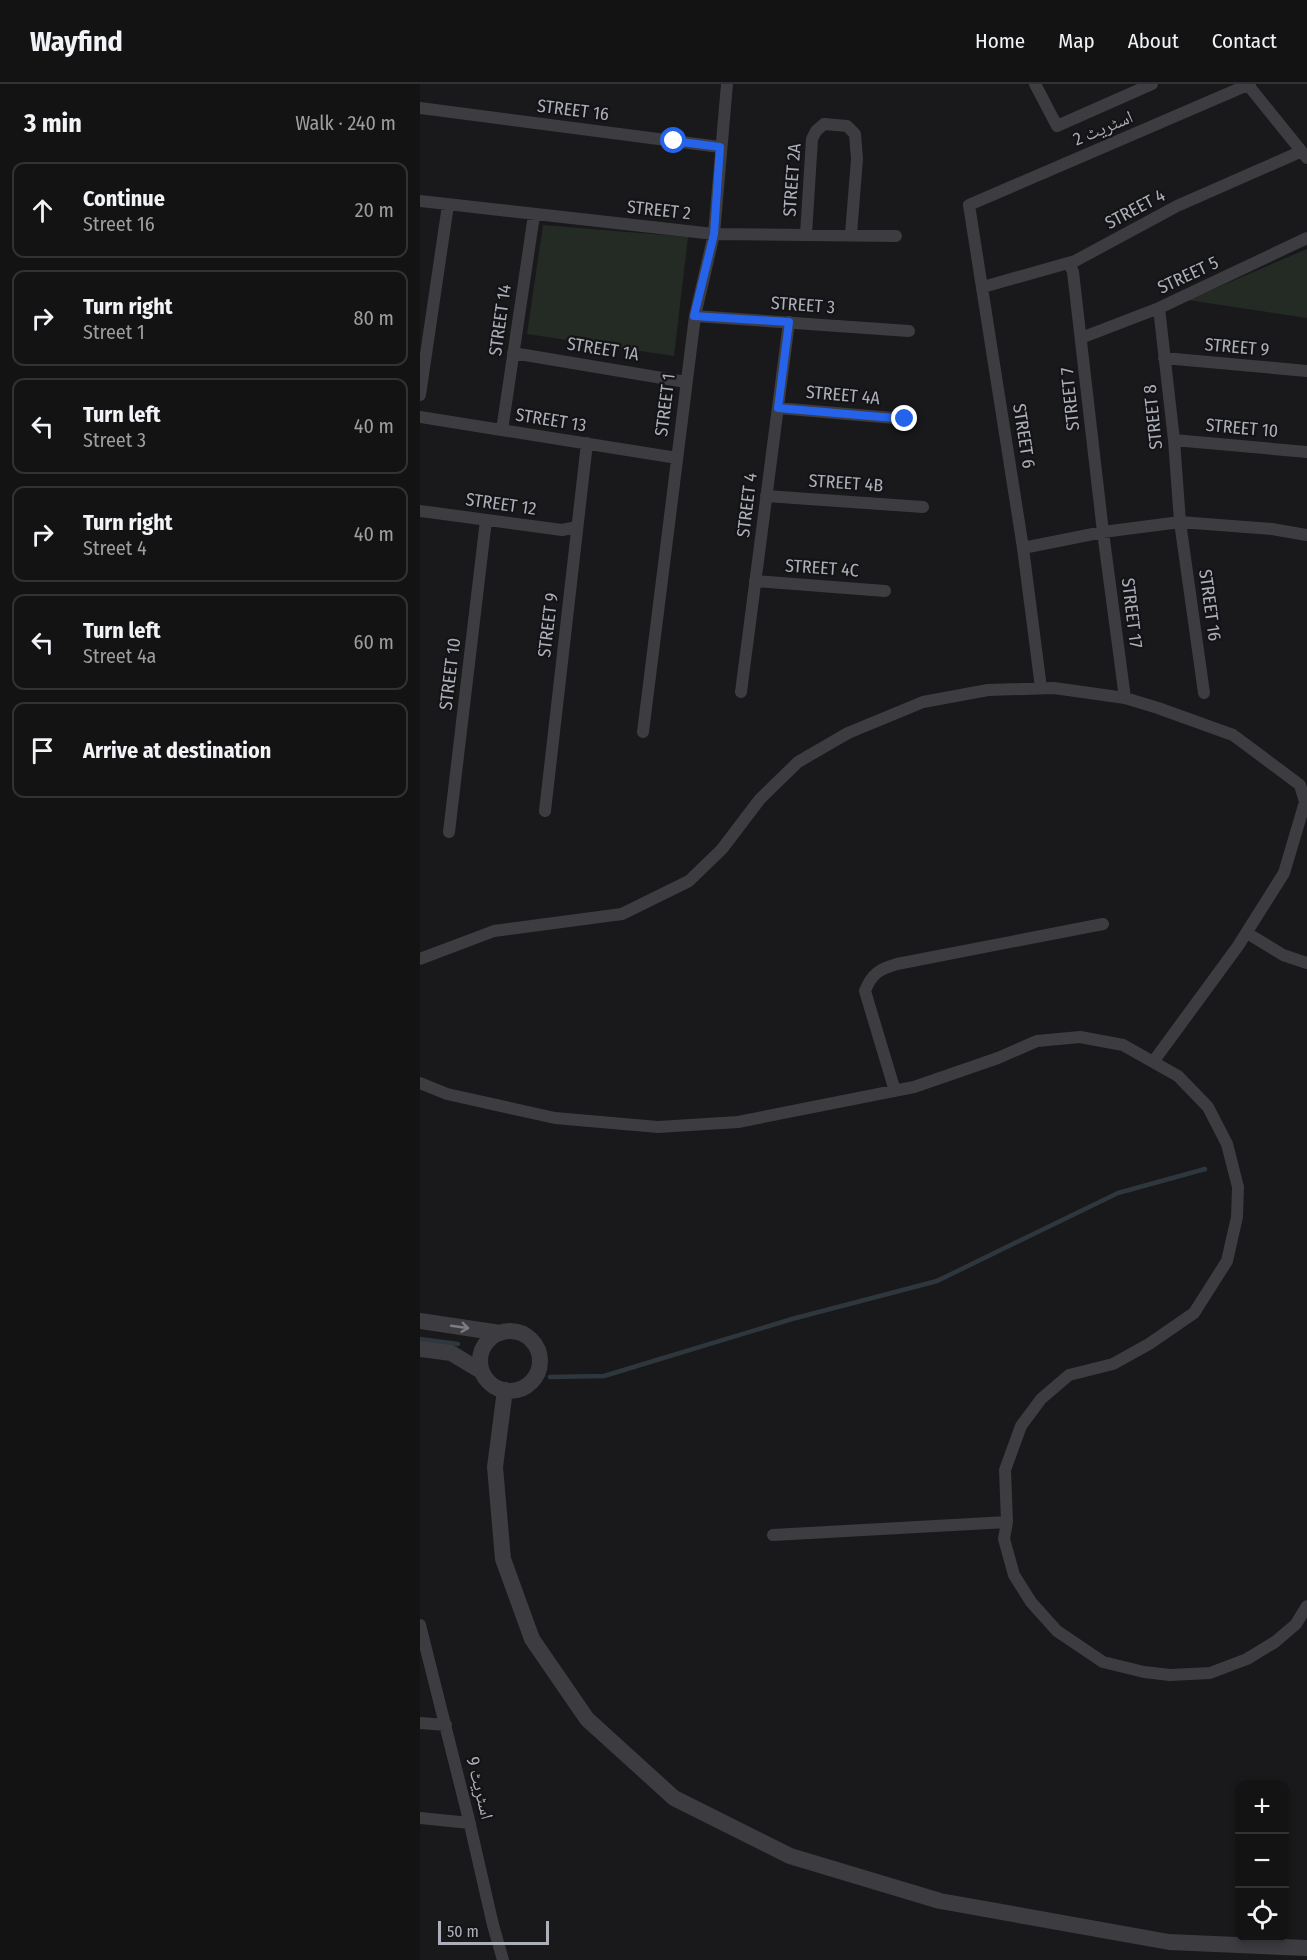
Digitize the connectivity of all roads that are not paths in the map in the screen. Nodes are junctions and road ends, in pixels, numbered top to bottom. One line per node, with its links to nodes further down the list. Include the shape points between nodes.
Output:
1 (727, 84): 7 (street, STREET 1)
2 (1035, 84): 5 (street, via 1057,126)
3 (1152, 84): 5 (street)
4 (1249, 85): 8 (street); 11 (street, اسٹریٹ 2)
5 (1138, 87)
6 (420, 108): 7 (street, STREET 16)
7 (720, 147): 13 (street, STREET 1)
8 (1304, 155): 18 (street, STREET 4, via 1177,206)
9 (420, 201): 10 (street, STREET 2)
10 (448, 205): 12 (street, STREET 2); 29 (street)
11 (969, 205): 19 (street, STREET 6)
12 (534, 215): 13 (street, STREET 2); 25 (street, STREET 14)
13 (714, 234): 14 (street, STREET 2); 21 (street, STREET 1)
14 (807, 234): 15 (street, STREET 2); 15 (street, STREET 2A, via 812,138 824,124 847,126 855,134)
15 (851, 234): 16 (street, STREET 2)
16 (896, 236)
17 (1307, 238): 20 (street, STREET 5)
18 (1069, 263): 19 (street, STREET 4); 24 (street, STREET 7)
19 (983, 287): 46 (street, STREET 6)
20 (1159, 308): 24 (street, STREET 5); 26 (street, STREET 8)
21 (694, 316): 22 (street, STREET 3); 28 (street, STREET 1)
22 (789, 322): 23 (street, STREET 3); 30 (street, STREET 4)
23 (909, 331)
24 (1081, 338): 44 (street, STREET 7)
25 (513, 353): 28 (street, STREET 1A); 33 (street, STREET 14)
26 (1164, 358): 27 (street, STREET 9); 34 (street, STREET 8)
27 (1307, 371)
28 (686, 382): 37 (street, STREET 1)
29 (420, 395)
30 (778, 408): 32 (street, STREET 4A); 38 (street, STREET 4)
31 (420, 417): 33 (street, STREET 13)
32 (905, 419)
33 (502, 430): 35 (street, STREET 13)
34 (1174, 440): 36 (street, STREET 10); 42 (street, STREET 8)
35 (587, 443): 37 (street, STREET 13); 43 (street, STREET 9)
36 (1307, 452)
37 (677, 458): 53 (street, STREET 1)
38 (766, 496): 39 (street, STREET 4B); 47 (street, STREET 4)
39 (923, 507)
40 (420, 511): 41 (street, STREET 12)
41 (486, 520): 43 (street, STREET 12, via 562,530); 55 (street, STREET 10)
42 (1180, 522): 44 (street); 45 (street); 51 (street, STREET 16)
43 (577, 527): 54 (street, STREET 9)
44 (1103, 532): 46 (street); 52 (street, STREET 17)
45 (1307, 535)
46 (1023, 548): 49 (street, STREET 6)
47 (755, 581): 48 (street, STREET 4C); 50 (street, STREET 4)
48 (885, 591)
49 (1041, 688): 52 (street); 58 (street, via 988,690 922,702 848,733 798,762 760,799 722,849 689,881 622,914 494,931)
50 (741, 692)
51 (1204, 693)
52 (1125, 698): 57 (street, via 1233,735 1300,784 1305,802 1284,873)
53 (643, 732)
54 (545, 811)
55 (449, 832)
56 (1103, 924): 62 (street, via 897,963 870,977 865,991)
57 (1246, 933): 59 (street, via 1283,955); 60 (street)
58 (420, 960)
59 (1307, 963)
60 (1153, 1062): 62 (street, via 1123,1045 1080,1037 1037,1041 998,1058); 68 (street, via 1178,1076 1208,1107 1227,1144 1238,1187 1237,1217 1227,1261 1194,1313 1113,1364 1069,1375 1041,1399 1021,1426 1005,1470)
61 (420, 1083): 62 (street, via 447,1094 555,1118 658,1127 738,1122)
62 (895, 1091)
63 (420, 1321): 64 (street, one-way to 64)
64 (500, 1333): 66 (street, via 492,1336 482,1351); 67 (street, via 509,1331 526,1336 539,1358 539,1367 530,1383)
65 (420, 1349): 66 (street, via 451,1353)
66 (481, 1371): 67 (street, via 494,1386)
67 (505, 1390): 76 (street, via 495,1467 503,1559 532,1640 587,1719 674,1798 790,1856 940,1901 1168,1941)
68 (1008, 1522): 69 (street); 70 (street, via 1004,1539 1014,1575 1031,1602 1057,1631 1103,1662 1170,1675 1210,1673 1247,1659 1275,1642 1296,1624)
69 (773, 1535)
70 (1307, 1605)
71 (420, 1630): 73 (street, اسٹریٹ 9)
72 (420, 1723): 73 (street)
73 (446, 1725): 75 (street, اسٹریٹ 9)
74 (420, 1818): 75 (street)
75 (470, 1823): 77 (street, اسٹریٹ 9)
76 (1307, 1948)
77 (503, 1960)

